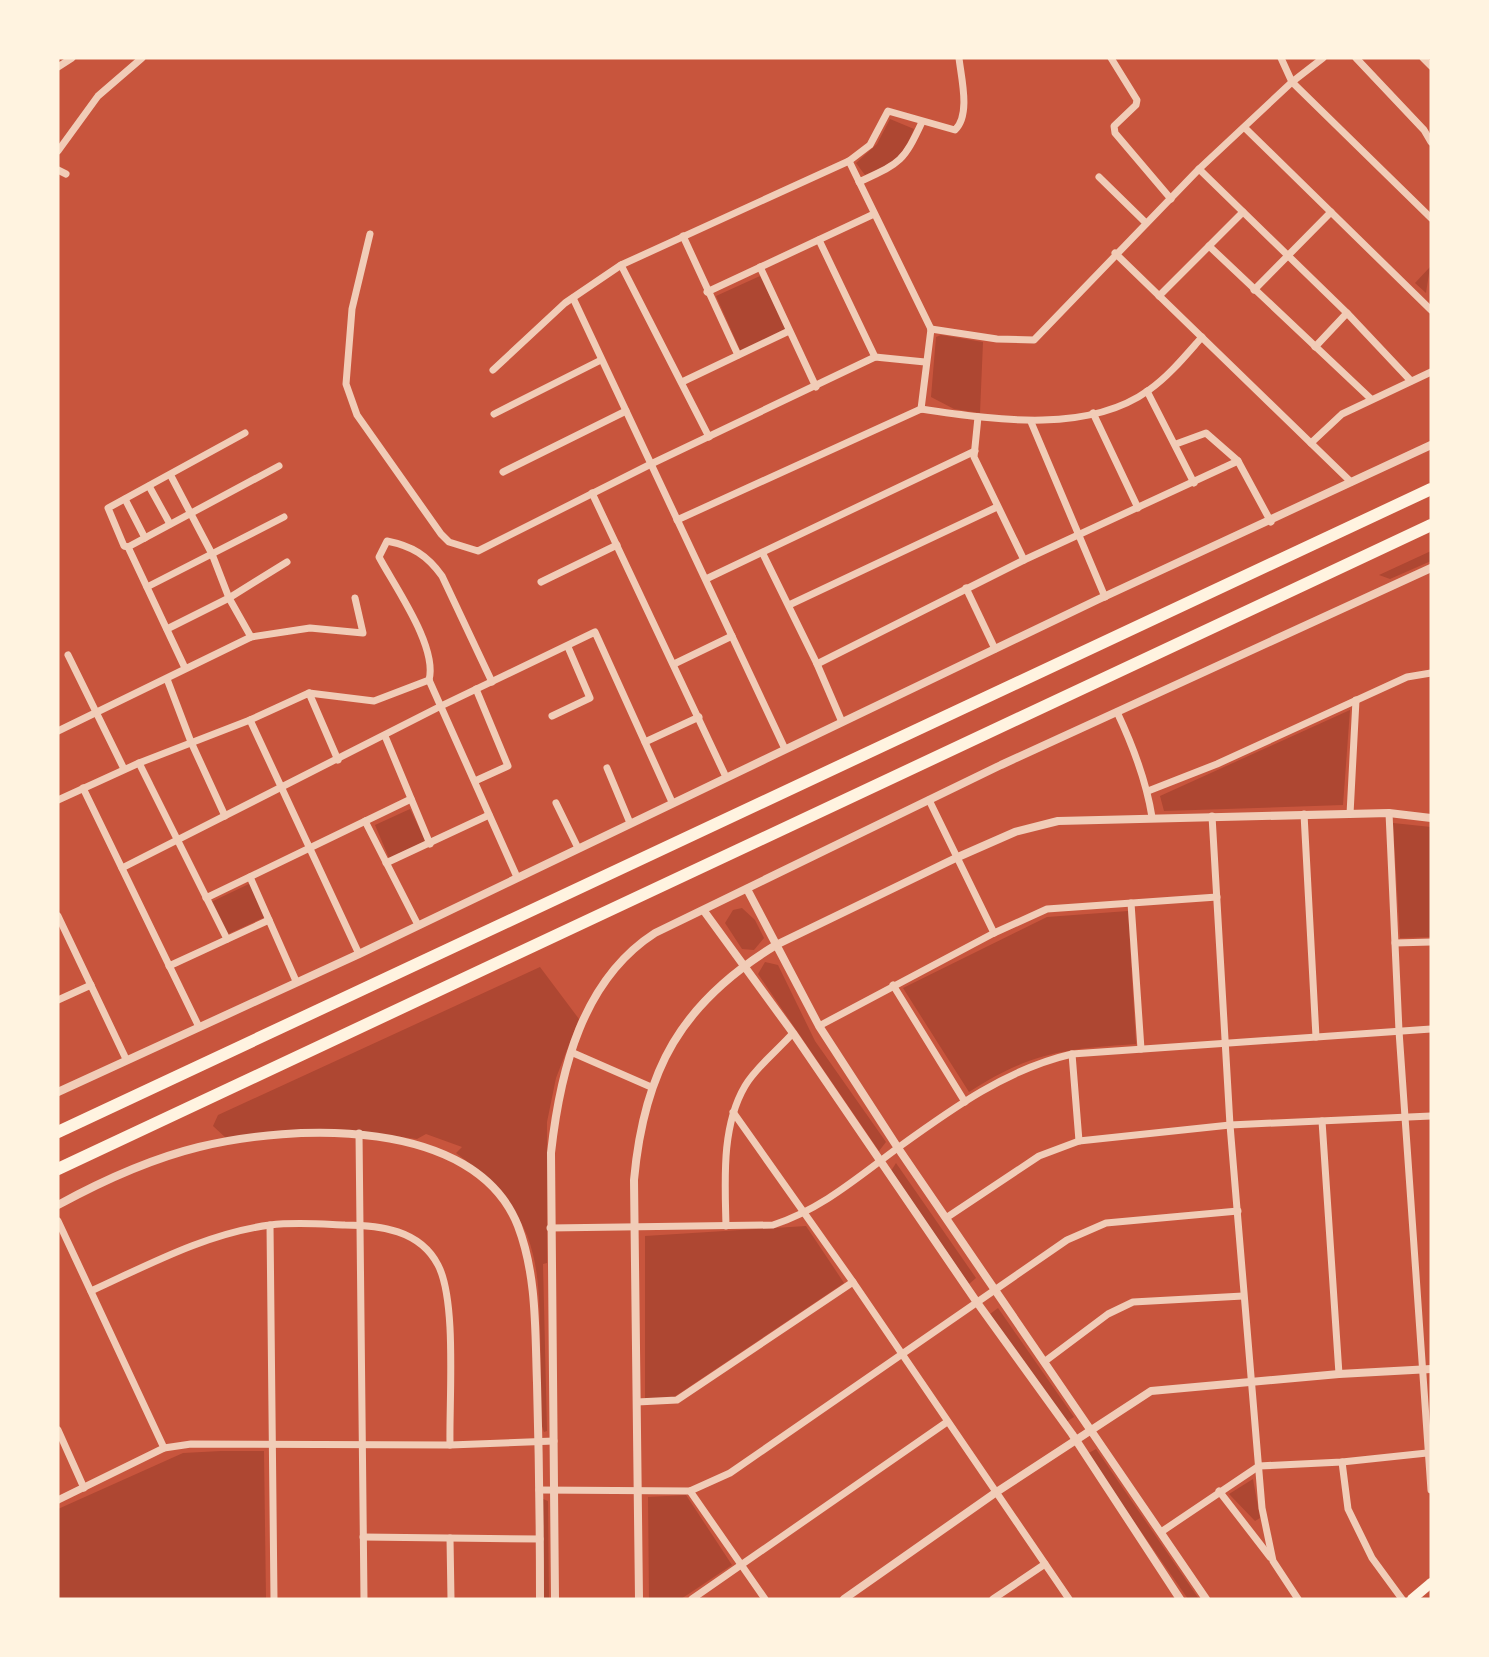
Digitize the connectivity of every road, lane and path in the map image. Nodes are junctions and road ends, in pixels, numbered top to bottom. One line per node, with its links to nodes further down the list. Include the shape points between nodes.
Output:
1 (72, 58): 11 (street)
2 (142, 58): 16 (street, via 98,96)
3 (959, 58): 13 (street, via 963,101 959,128 950,131)
4 (1111, 58): 23 (street, via 1137,100 1114,126 1115,133)
5 (1281, 58): 12 (street)
6 (1323, 58): 9 (street)
7 (1356, 58): 15 (street)
8 (1423, 58): 10 (street)
9 (1313, 60): 12 (street)
10 (1431, 66)
11 (58, 67)
12 (1292, 82): 14 (street); 27 (street)
13 (922, 122): 17 (street, via 888,111 870,145); 22 (street, via 906,156)
14 (1245, 128): 18 (street); 25 (street)
15 (1431, 142)
16 (58, 151)
17 (849, 161): 22 (street); 30 (street)
18 (1199, 169): 23 (street); 24 (street)
19 (58, 170): 20 (street)
20 (66, 174)
21 (1098, 177): 28 (street)
22 (859, 182): 26 (street)
23 (1171, 199): 28 (street)
24 (1243, 212): 32 (street); 34 (street)
25 (1331, 212): 34 (street); 42 (street)
26 (874, 214): 31 (street); 44 (street)
27 (1431, 218)
28 (1146, 223): 33 (street)
29 (370, 234): 80 (street, via 352,309 346,384 357,415 441,534 449,542 478,551)
30 (683, 236): 35 (street); 38 (street)
31 (819, 240): 36 (street); 49 (street)
32 (1209, 246): 37 (street); 39 (street)
33 (1115, 253): 39 (street); 44 (street, via 1034,340)
34 (1288, 256): 37 (street); 43 (street)
35 (621, 265): 40 (street); 55 (street)
36 (760, 267): 38 (street); 45 (street)
37 (1254, 290): 47 (street)
38 (707, 292): 48 (street)
39 (1159, 296): 46 (street)
40 (573, 298): 50 (street); 52 (street)
41 (1431, 298): 42 (street)
42 (1430, 309)
43 (1347, 313): 47 (street); 54 (street)
44 (930, 329): 51 (street)
45 (789, 331): 48 (street); 56 (street)
46 (1202, 337): 57 (street); 67 (street)
47 (1315, 347): 58 (street)
48 (738, 355): 55 (street)
49 (875, 357): 51 (street); 56 (street)
50 (601, 360): 60 (street); 62 (street)
51 (925, 362): 59 (street)
52 (493, 370)
53 (1431, 372): 54 (street)
54 (1411, 381): 58 (street)
55 (682, 382): 66 (street)
56 (816, 387): 66 (street)
57 (1147, 391): 61 (street, via 1117,407); 68 (street)
58 (1370, 398): 67 (street, via 1342,414)
59 (921, 409): 63 (street); 86 (street)
60 (626, 411): 72 (street); 74 (street)
61 (1093, 412): 64 (street); 83 (street)
62 (494, 414)
63 (978, 417): 64 (street); 70 (street)
64 (1031, 422): 90 (street)
65 (245, 433): 75 (street)
66 (709, 437): 72 (street)
67 (1311, 443): 76 (street)
68 (1175, 444): 71 (street, via 1206,433); 77 (street)
69 (1431, 445): 76 (street)
70 (975, 451): 82 (street); 95 (street)
71 (1238, 461): 77 (street); 87 (street)
72 (651, 464): 80 (street); 86 (street)
73 (279, 466): 84 (street)
74 (503, 472)
75 (171, 476): 78 (street); 84 (street)
76 (1351, 482): 87 (street)
77 (1194, 483): 83 (street)
78 (149, 486): 81 (street); 88 (street)
79 (1431, 489): 208 (highway)
80 (592, 494): 92 (street)
81 (125, 499): 91 (street); 93 (street, via 108,508 118,537)
82 (997, 508): 96 (street); 106 (street)
83 (1138, 508): 90 (street)
84 (190, 514): 88 (street); 94 (street)
85 (284, 517): 94 (street)
86 (677, 520): 99 (street)
87 (1270, 522): 103 (street)
88 (170, 524): 91 (street)
89 (1431, 524): 213 (highway)
90 (1079, 534): 96 (street); 103 (street)
91 (145, 538): 93 (street)
92 (617, 545): 100 (street); 113 (street)
93 (128, 547): 101 (street)
94 (212, 554): 101 (street); 104 (street)
95 (763, 554): 99 (street); 106 (street)
96 (1024, 560): 102 (street)
97 (287, 562): 104 (street)
98 (1431, 568): 125 (street)
99 (706, 579): 108 (street)
100 (541, 582)
101 (147, 587): 107 (street)
102 (967, 588): 111 (street); 114 (street)
103 (1105, 597): 111 (street)
104 (229, 598): 107 (street); 109 (street)
105 (355, 598): 109 (street, via 363,633 310,628)
106 (789, 605): 114 (street)
107 (167, 629): 115 (street)
108 (732, 636): 113 (street); 134 (street)
109 (251, 637): 115 (street)
110 (568, 647): 119 (street); 126 (street, via 590,698); 133 (street, via 595,632)
111 (995, 649): 129 (street)
112 (68, 655): 124 (street)
113 (674, 664): 127 (street)
114 (817, 664): 129 (street)
115 (185, 668): 117 (street)
116 (1431, 673): 122 (street, via 1407,677)
117 (167, 680): 124 (street); 132 (street)
118 (429, 680): 119 (street, via 433,668 429,655 379,557 387,541 420,551 432,561); 121 (street, via 374,701); 123 (street)
119 (492, 682): 120 (street)
120 (476, 689): 123 (street); 140 (street, via 508,766)
121 (309, 693): 128 (street); 135 (street)
122 (1356, 700): 143 (street); 152 (street)
123 (441, 706): 131 (street); 140 (street)
124 (96, 711): 130 (street); 138 (street)
125 (1117, 712): 143 (street); 146 (street)
126 (552, 716)
127 (698, 717): 133 (street); 139 (street)
128 (250, 720): 132 (street); 142 (street)
129 (842, 722): 134 (street)
130 (58, 731)
131 (385, 736): 135 (street); 144 (street)
132 (191, 742): 136 (street); 154 (street)
133 (645, 742): 147 (street)
134 (785, 749): 139 (street)
135 (338, 760): 142 (street)
136 (139, 762): 138 (street); 160 (street)
137 (607, 768): 159 (street)
138 (124, 769): 141 (street)
139 (726, 778): 147 (street)
140 (475, 781): 153 (street)
141 (83, 788): 145 (street); 166 (street)
142 (282, 788): 154 (street); 162 (street)
143 (1148, 791): 156 (street)
144 (411, 799): 158 (street); 161 (street)
145 (58, 800)
146 (929, 800): 164 (street); 169 (street)
147 (672, 802): 159 (street)
148 (556, 803): 163 (street)
149 (1431, 808): 157 (street)
150 (1390, 813): 152 (street); 157 (street); 180 (street)
151 (1304, 814): 152 (street); 155 (street); 194 (street)
152 (1350, 814)
153 (489, 815): 161 (street); 168 (street)
154 (225, 816): 160 (street)
155 (1212, 816): 156 (street); 171 (street)
156 (1152, 817): 164 (street, via 1058,821 1014,832)
157 (1431, 818)
158 (365, 821): 162 (street); 165 (street)
159 (630, 823): 163 (street)
160 (177, 839): 166 (street); 170 (street)
161 (430, 844): 165 (street)
162 (310, 848): 167 (street); 182 (street)
163 (578, 848): 168 (street)
164 (958, 857): 177 (street); 181 (street)
165 (386, 863): 176 (street)
166 (122, 868): 184 (street)
167 (250, 877): 170 (street); 175 (street)
168 (517, 877): 176 (street)
169 (747, 889): 173 (street); 181 (street)
170 (206, 898): 178 (street)
171 (1217, 898): 172 (street); 195 (street)
172 (1132, 903): 177 (street, via 1047,909); 196 (street)
173 (704, 911): 183 (street); 197 (street, via 636,945 598,993)
174 (58, 916): 186 (street)
175 (269, 920): 178 (street); 185 (street)
176 (418, 925): 182 (street)
177 (995, 933): 187 (street)
178 (227, 939): 184 (street)
179 (1431, 942): 180 (street)
180 (1395, 943): 192 (street)
181 (776, 945): 183 (street); 189 (street)
182 (359, 954): 185 (street)
183 (743, 965): 193 (street); 200 (street, via 705,999 681,1030)
184 (169, 966): 190 (street)
185 (296, 981): 190 (street)
186 (91, 985): 188 (street); 199 (street)
187 (893, 985): 189 (street); 202 (street)
188 (58, 1000)
189 (819, 1026): 211 (street)
190 (199, 1027): 199 (street)
191 (1431, 1029): 192 (street)
192 (1399, 1031): 194 (street); 205 (street)
193 (793, 1033): 203 (street, via 746,1084); 212 (street)
194 (1316, 1037): 195 (street)
195 (1227, 1043): 196 (street); 207 (street)
196 (1141, 1049): 198 (street)
197 (570, 1052): 200 (street); 223 (street, via 555,1111)
198 (1072, 1054): 202 (street, via 1025,1067); 210 (street)
199 (126, 1059): 201 (street)
200 (651, 1087): 221 (street, via 638,1133)
201 (58, 1092)
202 (965, 1102): 211 (street)
203 (733, 1112): 216 (street); 222 (street, via 725,1169)
204 (1431, 1116): 205 (street)
205 (1406, 1117): 206 (street); 231 (street)
206 (1322, 1121): 207 (street); 232 (street)
207 (1230, 1125): 210 (street); 215 (street)
208 (58, 1132)
209 (359, 1133): 214 (street, via 277,1135 198,1147 95,1185); 220 (street); 240 (street, via 444,1153 480,1176 517,1222 527,1251 535,1316)
210 (1079, 1141): 217 (street, via 1039,1156)
211 (898, 1148): 212 (street); 217 (street)
212 (879, 1163): 216 (street); 228 (street)
213 (58, 1169)
214 (58, 1205)
215 (1238, 1211): 225 (street, via 1106,1223 1067,1240); 227 (street)
216 (805, 1214): 222 (street, via 773,1225); 224 (street)
217 (946, 1218): 225 (street)
218 (58, 1221): 226 (street)
219 (271, 1225): 220 (street); 226 (street, via 195,1244); 241 (street)
220 (359, 1225): 242 (street); 243 (street, via 418,1241 444,1279)
221 (636, 1227): 222 (street); 223 (street); 234 (street)
222 (726, 1227)
223 (550, 1228): 239 (street)
224 (853, 1282): 229 (street); 234 (street, via 677,1400)
225 (995, 1288): 228 (street); 230 (street)
226 (91, 1291): 244 (street)
227 (1243, 1296): 230 (street, via 1133,1303 1108,1314); 233 (street)
228 (976, 1301): 229 (street); 238 (street)
229 (901, 1353): 235 (street); 252 (street, via 730,1473)
230 (1044, 1362): 236 (street)
231 (1427, 1369): 232 (street); 245 (street)
232 (1339, 1374): 233 (street)
233 (1250, 1382): 236 (street, via 1151,1391); 247 (street)
234 (637, 1402): 250 (street)
235 (947, 1422): 255 (street); 263 (street)
236 (1091, 1429): 238 (street); 257 (street)
237 (58, 1430): 248 (street)
238 (1076, 1440): 255 (street); 276 (street)
239 (554, 1441): 240 (street); 249 (street)
240 (538, 1442): 243 (street); 251 (street)
241 (273, 1444): 242 (street); 244 (street); 265 (street)
242 (363, 1444): 243 (street); 258 (street)
243 (450, 1445)
244 (164, 1448): 248 (street)
245 (1427, 1453): 246 (street); 253 (street)
246 (1342, 1462): 247 (street); 279 (street, via 1348,1509 1372,1559)
247 (1259, 1466): 254 (street); 261 (street)
248 (84, 1488): 256 (street)
249 (555, 1489): 250 (street); 251 (street); 269 (street)
250 (636, 1489): 252 (street); 270 (street)
251 (539, 1490): 260 (street)
252 (690, 1490): 263 (street)
253 (1431, 1490)
254 (1219, 1491): 257 (street); 261 (street)
255 (995, 1493): 262 (street); 273 (street)
256 (58, 1500)
257 (1161, 1532): 277 (street)
258 (363, 1537): 259 (street); 266 (street)
259 (450, 1538): 260 (street); 267 (street)
260 (540, 1539): 268 (street)
261 (1273, 1560): 278 (street)
262 (1045, 1564): 274 (street); 275 (street)
263 (741, 1566): 271 (street); 272 (street)
264 (1431, 1583): 280 (main road)
265 (274, 1599)
266 (364, 1599)
267 (451, 1599)
268 (540, 1599)
269 (555, 1599)
270 (639, 1599)
271 (692, 1599)
272 (765, 1599)
273 (844, 1599)
274 (993, 1599)
275 (1069, 1599)
276 (1180, 1599)
277 (1206, 1599)
278 (1298, 1599)
279 (1402, 1599)
280 (1412, 1599)

